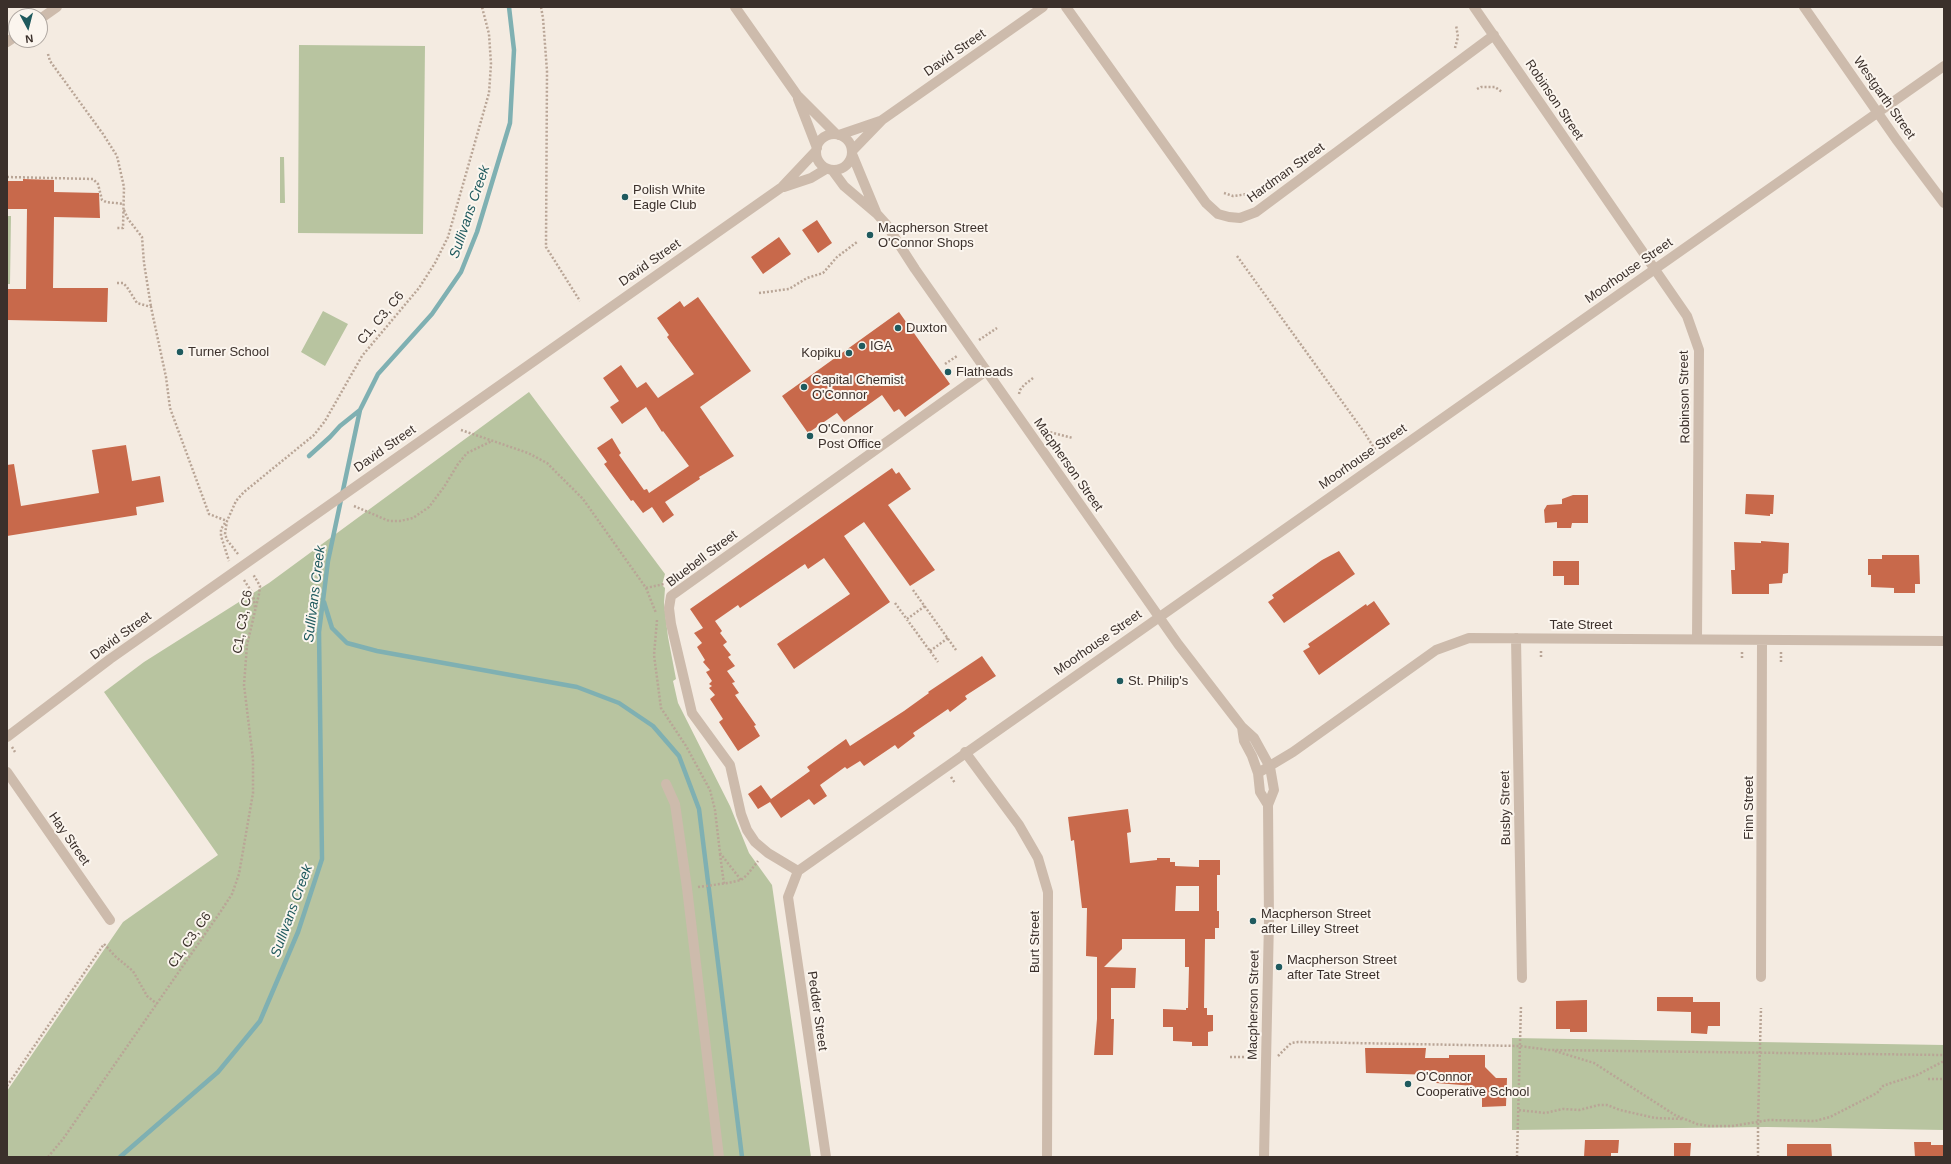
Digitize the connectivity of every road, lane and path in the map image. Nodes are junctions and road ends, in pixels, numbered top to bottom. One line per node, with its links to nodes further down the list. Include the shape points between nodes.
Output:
1 (57, 7): 9 (street)
2 (482, 7): 53 (path, C1, C3, C6, via 489,34 489,93 448,237 435,264 420,288 362,356 314,435 244,492 236,501)
3 (541, 7): 38 (path, via 547,71 546,247)
4 (735, 7): 17 (street)
5 (1042, 7): 19 (street, David Street)
6 (1066, 7): 11 (street, Hardman Street, via 1206,203 1218,214 1229,218 1240,218 1256,212)
7 (1474, 7): 11 (street, Robinson Street)
8 (1804, 7): 18 (street, Westgarth Street)
9 (48, 13)
10 (1456, 25): 12 (path, via 1458,38)
11 (1494, 35): 35 (street, Robinson Street)
12 (1454, 50)
13 (48, 54): 29 (path, via 50,61 114,151 123,181)
14 (1944, 66): 18 (street, Moorhouse Street)
15 (1476, 89): 16 (path, via 1495,87)
16 (1502, 92)
17 (797, 95): 20 (street); 21 (street)
18 (1878, 112): 28 (street, Westgarth Street); 35 (street, Moorhouse Street)
19 (882, 120): 20 (street, David Street); 22 (street, David Street)
20 (837, 135): 21 (street, via 824,137); 22 (street, via 849,142)
21 (816, 149): 23 (street, via 818,160); 25 (street, David Street)
22 (852, 152): 23 (street, via 847,165 842,169); 31 (street, Macpherson Street)
23 (830, 170): 25 (street, David Street); 31 (street, Macpherson Street, via 844,186)
24 (7, 177): 29 (path, via 93,179 98,184 102,200)
25 (782, 188): 55 (street, David Street)
26 (1224, 193): 27 (path, via 1233,196)
27 (1248, 194)
28 (1944, 203)
29 (124, 204): 30 (path)
30 (124, 209): 32 (path, via 123,228); 39 (path, via 128,219 142,237)
31 (877, 214): 44 (street, Macpherson Street)
32 (117, 228)
33 (857, 242): 37 (path, via 837,257 823,273 807,278 789,289)
34 (1237, 256): 51 (path)
35 (1655, 269): 51 (street, Moorhouse Street); 69 (street, Robinson Street, via 1687,316 1699,350)
36 (117, 283): 39 (path, via 127,287 137,302)
37 (759, 293)
38 (580, 301)
39 (151, 307): 53 (path, via 170,408 209,514)
40 (997, 328): 41 (path)
41 (978, 341)
42 (957, 356): 43 (path)
43 (945, 364)
44 (986, 371): 63 (street, Macpherson Street); 66 (street, Bluebell Street, via 671,596)
45 (1033, 378): 46 (path, via 1020,390)
46 (1022, 399)
47 (1041, 427): 49 (path)
48 (461, 430): 50 (path)
49 (1073, 438)
50 (493, 441): 52 (path, via 468,454 428,507 412,518 389,521); 58 (path, via 528,453 547,464 583,499)
51 (1382, 460): 63 (street, Moorhouse Street)
52 (354, 506)
53 (227, 521): 54 (path, via 221,529 221,536); 55 (path, C1, C3, C6, via 227,540)
54 (232, 564)
55 (245, 564): 62 (path, C1, C3, C6, via 260,586); 76 (street, David Street, via 110,659)
56 (244, 580): 62 (path, via 253,594)
57 (668, 583): 58 (path)
58 (646, 588): 64 (path)
59 (913, 590): 61 (path)
60 (895, 603): 65 (path)
61 (925, 606): 65 (path); 67 (path)
62 (255, 612): 92 (path, C1, C3, C6, via 247,645 244,685 253,759 253,793 239,874 232,894)
63 (1159, 616): 75 (street, Macpherson Street); 77 (street, Moorhouse Street)
64 (657, 618): 66 (path); 83 (path, via 654,654 661,708 683,740 710,790)
65 (907, 619): 73 (path)
66 (671, 624): 85 (street, Bluebell Street, via 692,713 730,765 747,830 755,842 768,853)
67 (948, 638): 72 (path); 73 (path)
68 (1516, 638): 69 (street, Tate Street); 78 (street, Tate Street, via 1469,638 1436,650); 91 (street, Busby Street)
69 (1697, 639): 70 (street, Tate Street)
70 (1762, 640): 71 (street, Tate Street); 90 (street, Finn Street)
71 (1944, 641)
72 (956, 650)
73 (930, 651): 74 (path)
74 (938, 662)
75 (1242, 727): 78 (street, Macpherson Street, via 1254,738); 80 (street, Macpherson Street, via 1244,741)
76 (7, 737)
77 (965, 752): 85 (street, Moorhouse Street); 112 (street, Burt Street, via 1019,825 1038,858 1048,892)
78 (1270, 767): 80 (street, Tate Street); 82 (street, Macpherson Street, via 1274,790)
79 (7, 772): 89 (street, Hay Street)
80 (1258, 773): 82 (street, Macpherson Street, via 1260,792)
81 (666, 784): 88 (street, via 675,804)
82 (1268, 805): 113 (street, Macpherson Street, via 1269,920)
83 (720, 853): 86 (path); 87 (path)
84 (760, 859): 86 (path)
85 (798, 871): 111 (street, Pedder Street, via 788,897)
86 (741, 880): 87 (path)
87 (722, 884): 88 (path)
88 (691, 888): 110 (street)
89 (110, 920)
90 (1761, 977)
91 (1522, 978)
92 (157, 1004): 105 (path, via 147,996 133,971 104,944); 109 (path, C1, C3, C6)
93 (1521, 1005): 95 (path)
94 (1761, 1008): 97 (path)
95 (1520, 1046): 96 (path); 101 (path, via 1298,1042 1291,1043); 106 (path)
96 (1549, 1050): 97 (path); 107 (path, via 1594,1064)
97 (1761, 1053): 98 (path); 108 (path)
98 (1944, 1055)
99 (1230, 1057): 100 (path)
100 (1253, 1057)
101 (1274, 1057)
102 (1944, 1061): 108 (path, via 1916,1075 1887,1084 1877,1093 1830,1117 1815,1121)
103 (1928, 1079): 104 (path)
104 (1944, 1079)
105 (7, 1086)
106 (1519, 1110): 107 (path, via 1545,1113 1563,1108 1578,1110 1607,1105 1655,1118); 114 (path)
107 (1684, 1119): 108 (path, via 1709,1126)
108 (1758, 1122): 115 (path)
109 (48, 1157)
110 (719, 1157)
111 (826, 1157)
112 (1047, 1157)
113 (1264, 1157)
114 (1518, 1157)
115 (1758, 1157)

